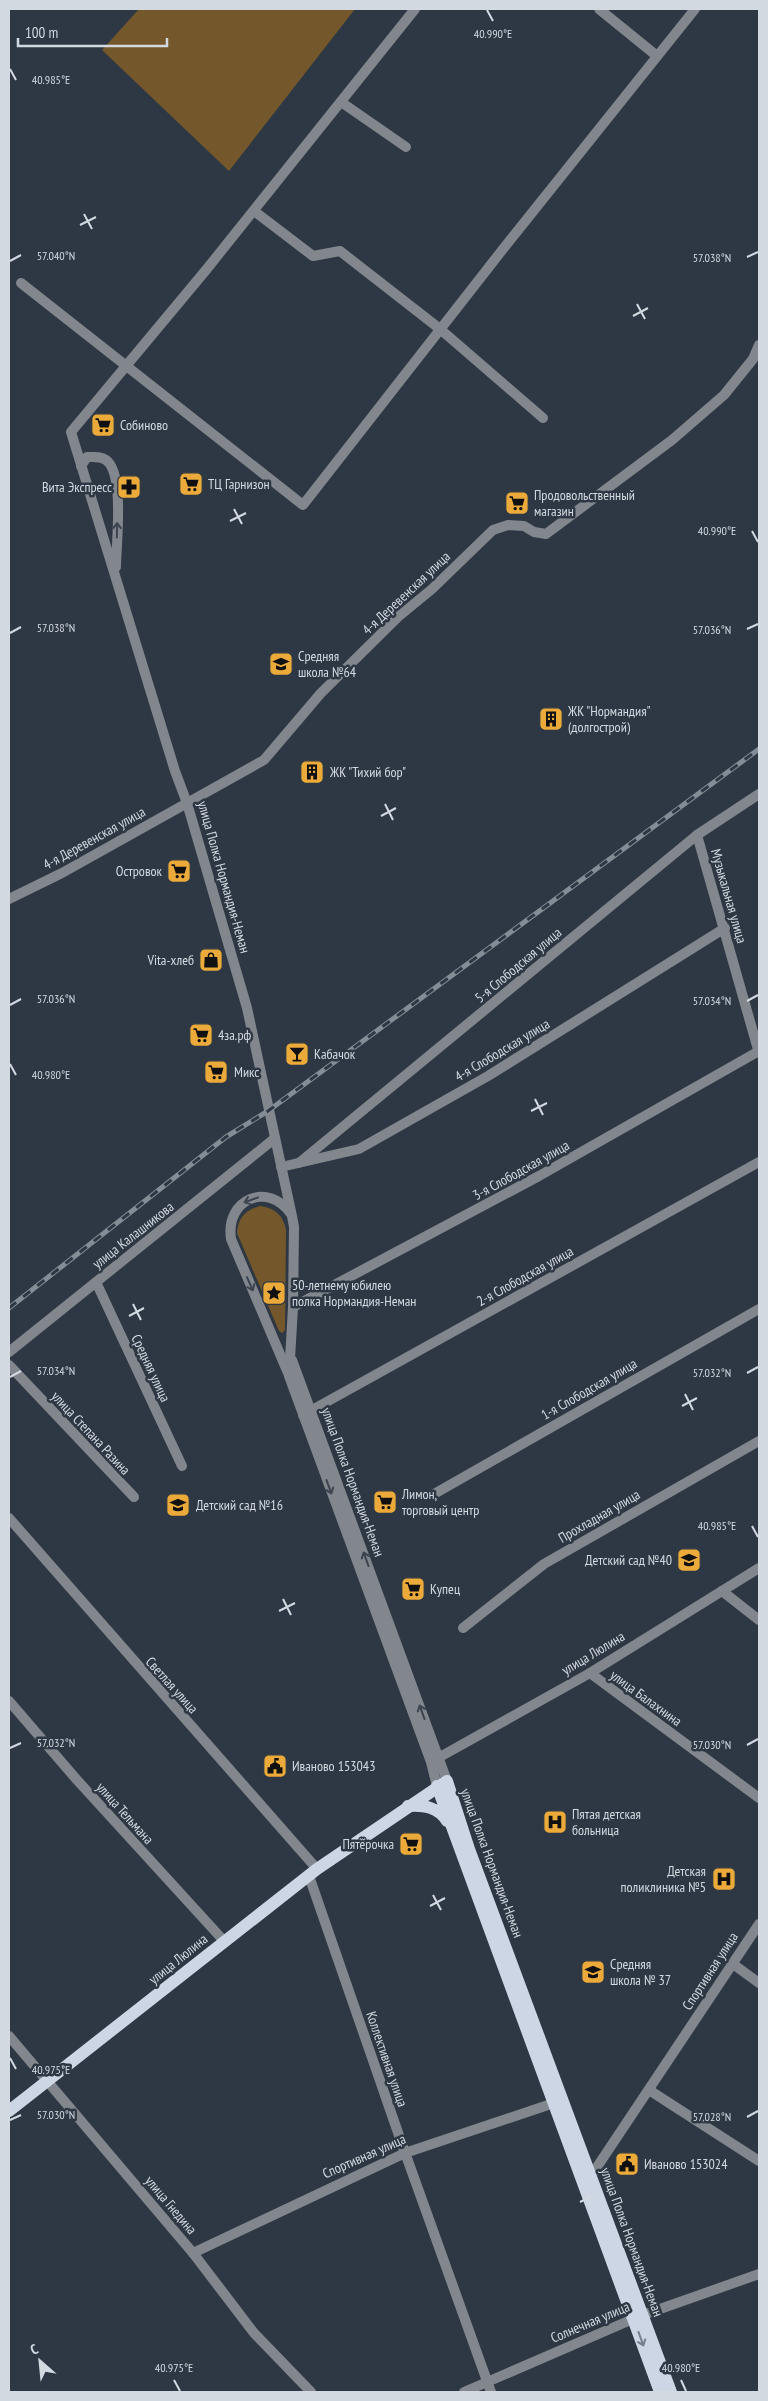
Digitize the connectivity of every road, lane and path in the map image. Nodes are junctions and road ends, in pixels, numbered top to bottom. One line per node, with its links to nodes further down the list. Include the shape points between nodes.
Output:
1 (415, 9): 5 (street)
2 (599, 9): 4 (street)
3 (693, 9): 4 (street)
4 (657, 56): 9 (street)
5 (341, 102): 6 (street); 7 (street)
6 (406, 147)
7 (254, 210): 9 (street, via 313,256 340,251); 11 (street)
8 (21, 283): 11 (street)
9 (440, 329): 11 (street, via 303,505); 12 (street)
10 (759, 346): 16 (street, 4-я Деревенская улица, via 753,359 724,395 672,440 546,534 524,526 508,525 494,530 432,589 398,616 321,692 264,760)
11 (126, 366): 13 (street, улица Полка Нормандия-Неман, via 71,432)
12 (543, 418)
13 (81, 466): 14 (street, улица Полка Нормандия-Неман); 14 (street, one-way to 13, via 118,492 114,472 108,460 98,456 87,457)
14 (116, 578): 16 (street, улица Полка Нормандия-Неман)
15 (759, 794): 17 (street, 5-я Слободская улица)
16 (187, 802): 18 (street, 4-я Деревенская улица); 21 (street, улица Полка Нормандия-Неман, via 247,1008)
17 (697, 835): 19 (street, Музыкальная улица); 23 (street, 5-я Слободская улица)
18 (9, 899)
19 (725, 928): 20 (street, Музыкальная улица); 23 (street, 4-я Слободская улица, via 488,1076 359,1149)
20 (759, 1052): 27 (street, 3-я Слободская улица, via 539,1176)
21 (274, 1139): 24 (street, улица Полка Нормандия-Неман); 26 (street, улица Калашникова)
22 (759, 1162): 33 (street, 2-я Слободская улица)
23 (299, 1163): 24 (street, 4-я Слободская улица)
24 (281, 1167): 25 (street, улица Полка Нормандия-Неман)
25 (292, 1216): 27 (street, улица Полка Нормандия-Неман); 32 (street, one-way to 32, via 277,1200 256,1197 237,1208 229,1228 230,1239)
26 (96, 1282): 30 (street, улица Калашникова); 35 (street, Средняя улица)
27 (293, 1306): 29 (street, улица Полка Нормандия-Неман)
28 (759, 1309): 36 (street, 1-я Слободская улица)
29 (291, 1341): 32 (street, улица Полка Нормандия-Неман); 33 (street, улица Полка Нормандия-Неман)
30 (9, 1352)
31 (9, 1365): 37 (street, улица Степана Разина)
32 (289, 1376): 33 (street, улица Полка Нормандия-Неман)
33 (307, 1412): 45 (street, улица Полка Нормандия-Неман, one-way to 33); 46 (street, улица Полка Нормандия-Неман, one-way to 46)
34 (759, 1440): 42 (street, Прохладная улица, via 544,1564)
35 (182, 1466)
36 (434, 1494)
37 (134, 1497)
38 (9, 1518): 51 (street, Светлая улица)
39 (759, 1568): 40 (street, улица Люлина)
40 (722, 1590): 41 (street); 43 (street, улица Люлина)
41 (759, 1620)
42 (462, 1628)
43 (590, 1673): 45 (street, улица Люлина); 47 (street, улица Балахнина)
44 (9, 1701): 53 (street, улица Тельмана)
45 (438, 1758): 46 (street, улица Полка Нормандия-Неман)
46 (441, 1780): 48 (main road, улица Люлина); 49 (main road, улица Полка Нормандия-Неман); 50 (main road, улица Люлина, via 373,1825); 63 (main road, улица Полка Нормандия-Неман)
47 (759, 1798)
48 (408, 1806): 49 (main road, via 438,1810); 50 (main road, улица Люлина)
49 (451, 1826): 59 (main road, улица Полка Нормандия-Неман)
50 (367, 1833): 51 (main road, улица Люлина)
51 (313, 1872): 53 (main road, улица Люлина); 61 (street, Коллективная улица)
52 (759, 1924): 54 (street, Спортивная улица)
53 (224, 1941): 57 (main road, улица Люлина)
54 (733, 1964): 55 (street); 58 (street, Спортивная улица)
55 (759, 1983)
56 (9, 2036): 57 (street, улица Гнедина)
57 (48, 2081): 60 (main road, улица Люлина); 64 (street, улица Гнедина)
58 (649, 2090): 62 (street); 63 (street, Спортивная улица)
59 (554, 2103): 61 (street, Спортивная улица); 63 (main road, улица Полка Нормандия-Неман)
60 (9, 2111)
61 (405, 2153): 64 (street, Спортивная улица); 67 (street, Коллективная улица)
62 (759, 2161)
63 (587, 2178): 66 (main road, улица Полка Нормандия-Неман)
64 (193, 2253): 68 (street, улица Гнедина, via 254,2333)
65 (759, 2274): 66 (street, Солнечная улица)
66 (638, 2317): 67 (street, Солнечная улица); 70 (main road, улица Полка Нормандия-Неман, one-way to 70); 71 (main road, улица Полка Нормандия-Неман)
67 (490, 2388): 69 (street, Солнечная улица)
68 (311, 2392)
69 (464, 2392)
70 (660, 2392)
71 (671, 2392)

